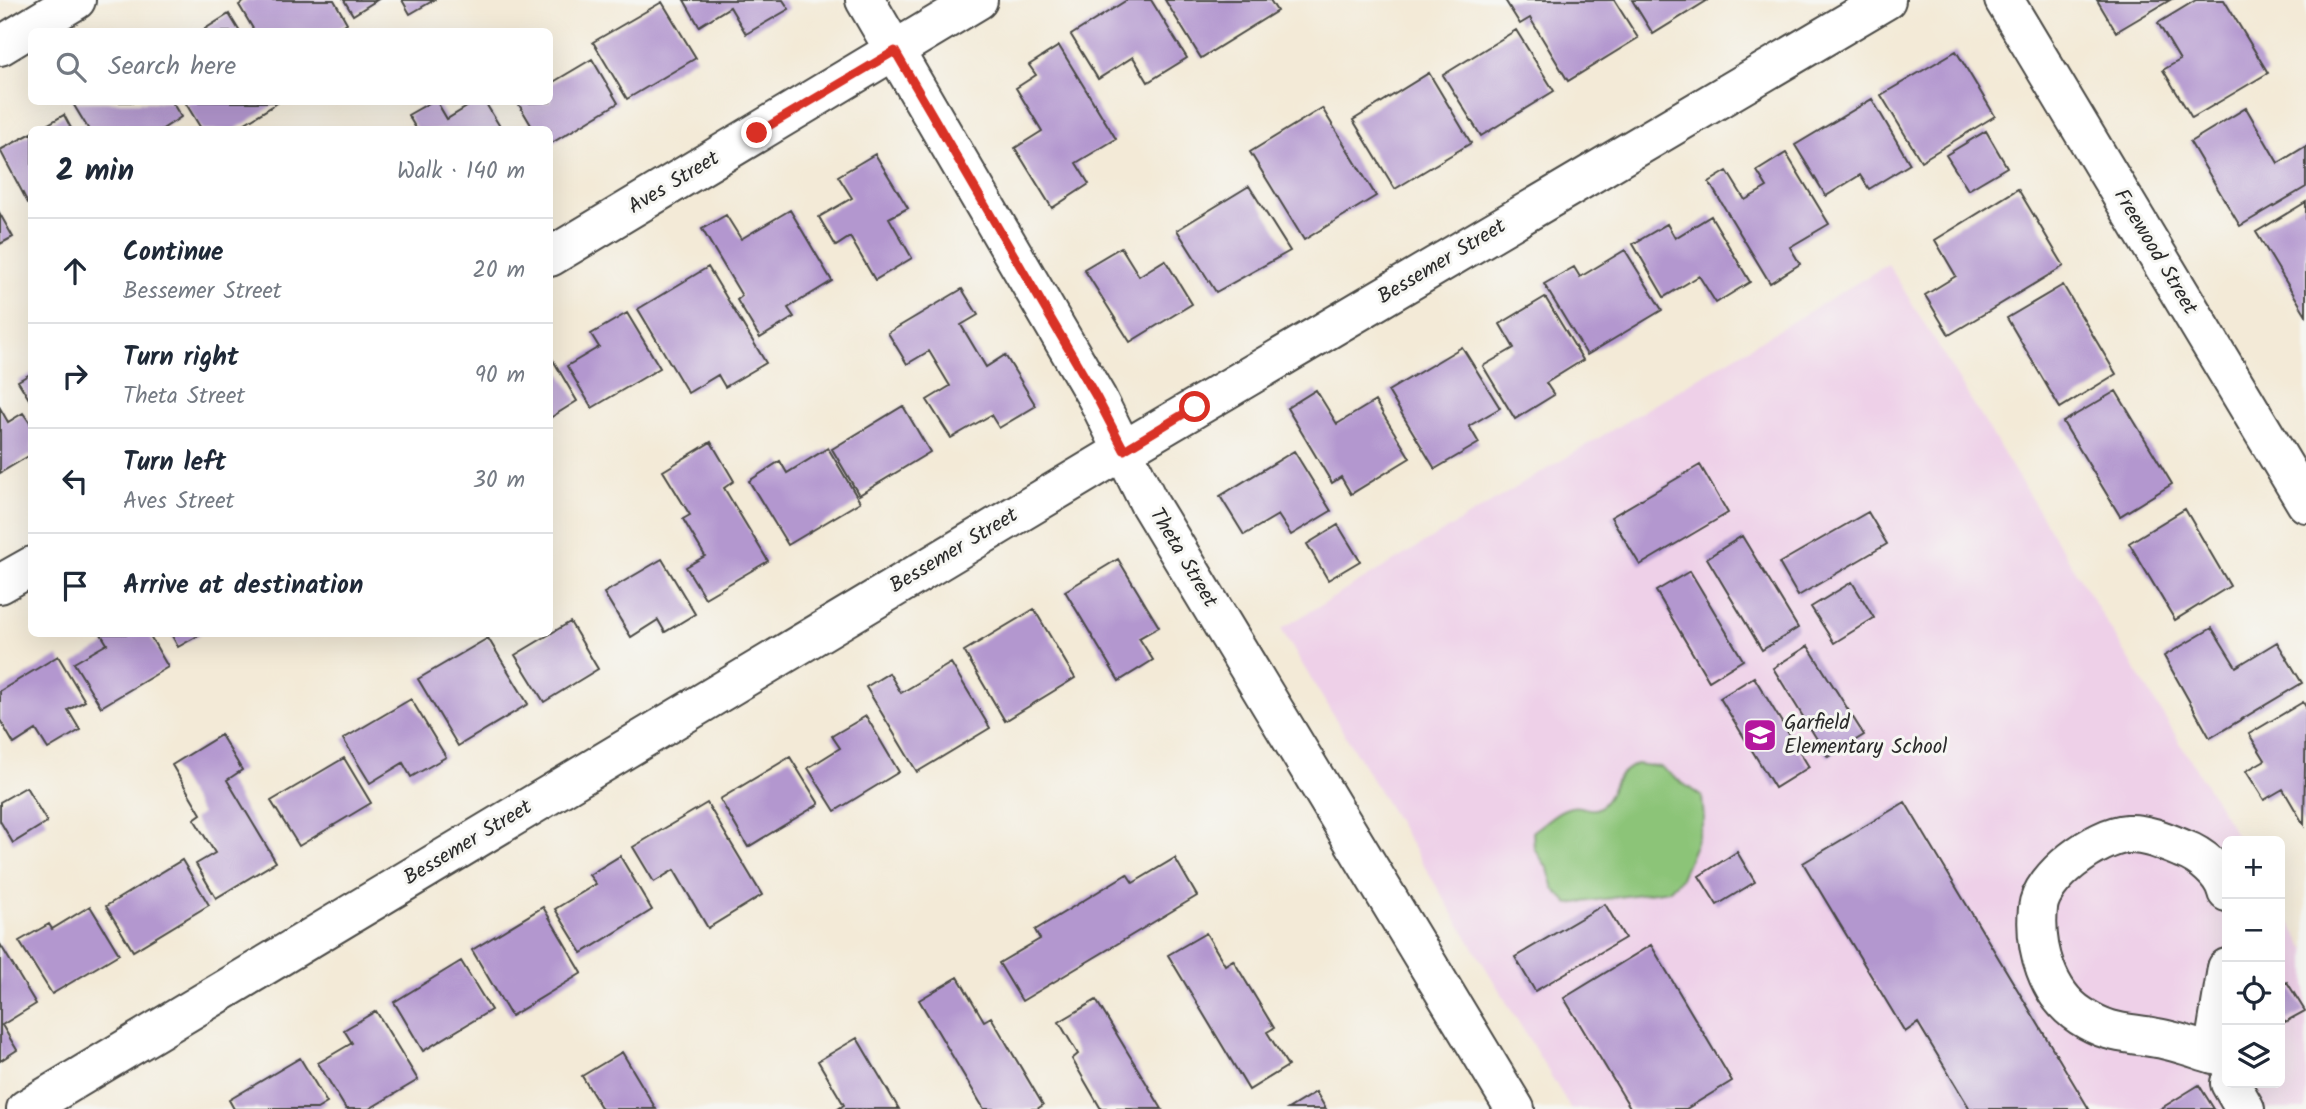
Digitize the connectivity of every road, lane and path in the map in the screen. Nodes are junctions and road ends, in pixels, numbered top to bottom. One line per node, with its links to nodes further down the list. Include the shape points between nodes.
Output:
1 (76, 0): 6 (street)
2 (865, 0): 9 (street, Theta Street)
3 (978, 0): 9 (street, Aves Street)
4 (1886, 0): 11 (street, Bessemer Street)
5 (2004, 0): 12 (street, Freewood Street)
6 (30, 28)
7 (28, 29): 8 (street)
8 (0, 46)
9 (895, 51): 10 (street, Aves Street); 11 (street, Theta Street)
10 (553, 255)
11 (1124, 450): 18 (street, Bessemer Street); 19 (street, Theta Street, via 1149,503)
12 (2306, 503)
13 (28, 568): 14 (street)
14 (0, 584)
15 (2222, 881): 16 (street, via 2200,855 2154,838 2126,834 2086,848 2060,870 2038,906 2041,956 2054,989 2080,1016 2115,1034 2157,1038)
16 (2222, 1070)
17 (2233, 1088): 20 (street)
18 (26, 1109)
19 (1515, 1109)
20 (2245, 1109)

